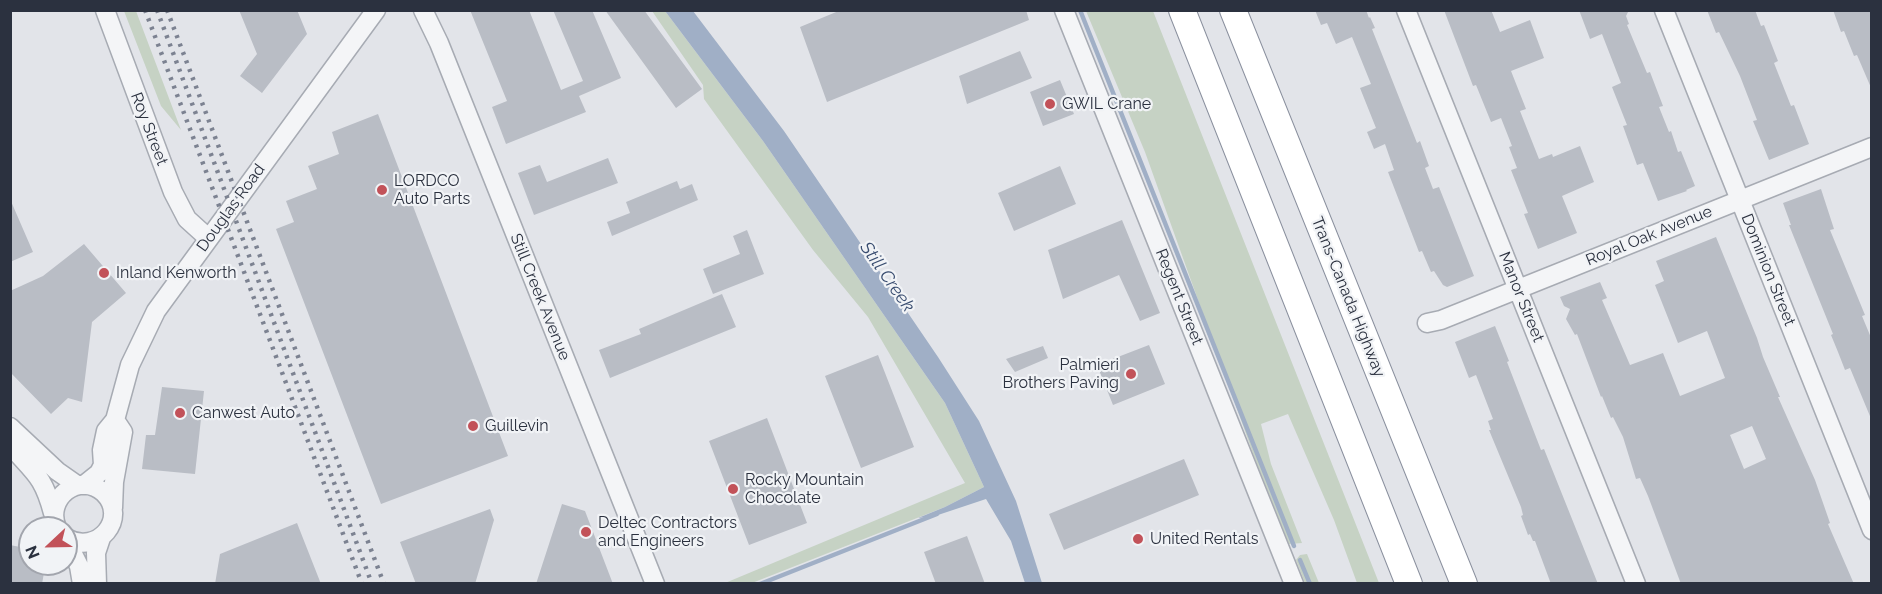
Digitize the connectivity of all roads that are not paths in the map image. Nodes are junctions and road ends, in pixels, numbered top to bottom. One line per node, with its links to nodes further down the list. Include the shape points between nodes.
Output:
1 (105, 10): 11 (street, Roy Street, via 173,192 187,219)
2 (376, 10): 11 (street, Douglas Road)
3 (423, 10): 29 (street, Still Creek Avenue)
4 (1064, 10): 30 (street, Regent Street)
5 (1182, 10): 31 (highway)
6 (1233, 10): 32 (highway, Trans-Canada Highway)
7 (1406, 10): 12 (street, Manor Street)
8 (1664, 10): 10 (street, Dominion Street)
9 (1872, 147): 10 (street, Royal Oak Avenue)
10 (1740, 199): 12 (street, Royal Oak Avenue); 23 (street, Dominion Street)
11 (208, 238): 14 (street, Douglas Road, via 156,311 130,366)
12 (1518, 289): 13 (street, Royal Oak Avenue); 33 (street, Manor Street)
13 (1427, 323)
14 (115, 420): 17 (street, Douglas Road, via 106,431); 20 (street, Douglas Road, via 123,432)
15 (10, 427): 18 (street)
16 (10, 445): 21 (street, via 37,473 47,490)
17 (102, 450): 18 (street, via 84,471); 19 (street, Douglas Road, via 104,465 93,479)
18 (57, 471): 19 (street)
19 (80, 485): 20 (street, via 104,494); 22 (street, via 60,496)
20 (113, 511): 24 (street, via 108,530)
21 (54, 516)
22 (56, 516)
23 (1872, 530)
24 (101, 538): 25 (street); 28 (street, via 96,553)
25 (78, 543)
26 (78, 564): 27 (street)
27 (82, 584)
28 (97, 584)
29 (655, 584)
30 (1294, 584)
31 (1409, 584)
32 (1464, 584)
33 (1636, 584)

